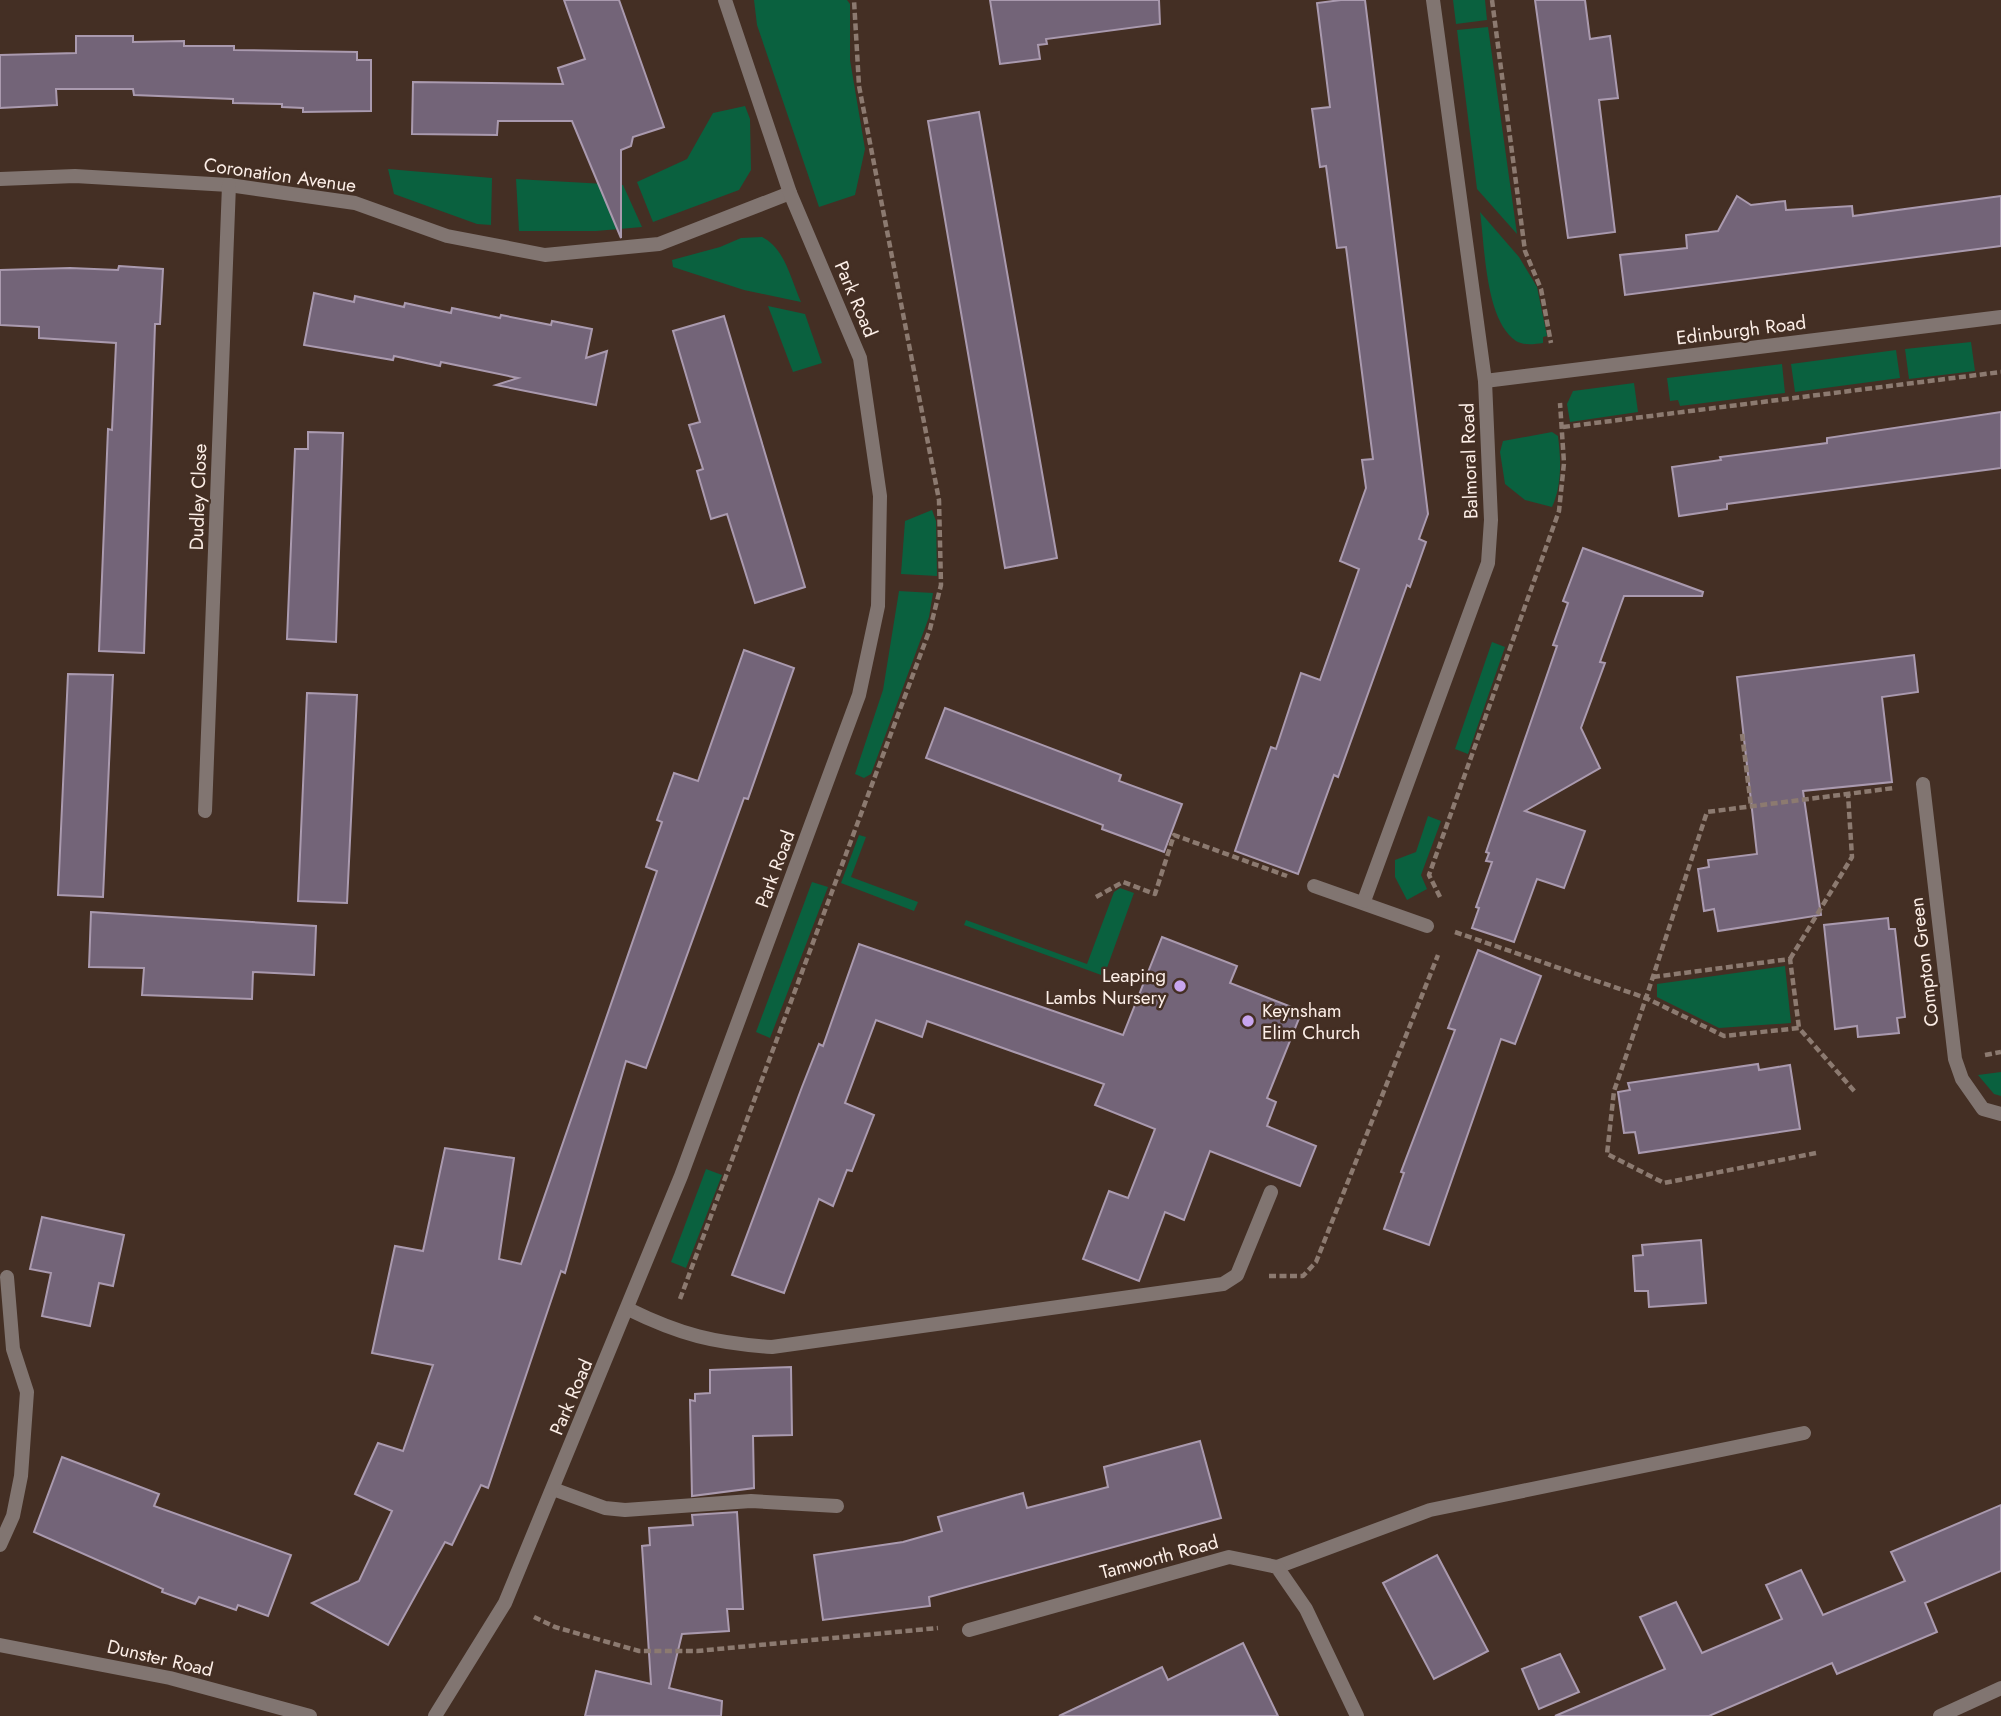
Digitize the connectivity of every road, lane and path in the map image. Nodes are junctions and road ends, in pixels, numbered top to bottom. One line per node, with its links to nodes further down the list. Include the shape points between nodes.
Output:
1 (725, 0): 5 (street, Park Road)
2 (1433, 0): 8 (street, Balmoral Road)
3 (0, 179): 4 (street, Coronation Avenue, via 75,176)
4 (229, 185): 5 (street, Coronation Avenue, via 355,203 447,236 545,255 659,244); 14 (street, Dudley Close)
5 (790, 193): 28 (street, Park Road, via 860,358 880,496 878,606 859,695 834,766)
6 (2001, 317): 8 (street, Edinburgh Road)
7 (2001, 372): 9 (path)
8 (1485, 381): 17 (street, Balmoral Road, via 1491,520 1488,564)
9 (1563, 427)
10 (1742, 734): 13 (path)
11 (1923, 784): 12 (path); 24 (street, Compton Green, via 1955,1059 1962,1079 1983,1109)
12 (1848, 793): 13 (path); 19 (path, via 1852,857)
13 (1751, 806): 20 (path, via 1707,812)
14 (205, 811)
15 (1314, 886): 16 (path, via 1174,835 1155,894 1123,882); 17 (street)
16 (1096, 897)
17 (1364, 901): 18 (street)
18 (1427, 926): 21 (path)
19 (1790, 959): 20 (path); 22 (path)
20 (1653, 976): 21 (path)
21 (1646, 998): 22 (path, via 1724,1036); 25 (path, via 1614,1091 1606,1154 1664,1183)
22 (1799, 1028): 23 (path)
23 (1856, 1093)
24 (2001, 1114)
25 (1816, 1153)
26 (1271, 1192): 28 (street, via 1237,1275 1223,1284 772,1347 719,1344 669,1329)
27 (7, 1277): 32 (street, via 13,1349 27,1392 21,1476 13,1516)
28 (628, 1309): 30 (street, Park Road)
29 (1804, 1433): 33 (street, via 1430,1510)
30 (553, 1489): 31 (street, via 605,1508 625,1510 751,1501); 34 (street, Park Road)
31 (837, 1506)
32 (0, 1545)
33 (1277, 1567): 35 (street, Tamworth Road, via 1229,1557); 40 (street, via 1306,1609)
34 (505, 1604): 35 (path, via 555,1627 639,1651 698,1651 933,1628); 39 (street, Park Road)
35 (969, 1630)
36 (0, 1645): 38 (street, Dunster Road, via 170,1678)
37 (2001, 1688): 41 (street)
38 (310, 1716)
39 (435, 1716)
40 (1357, 1716)
41 (1940, 1716)

